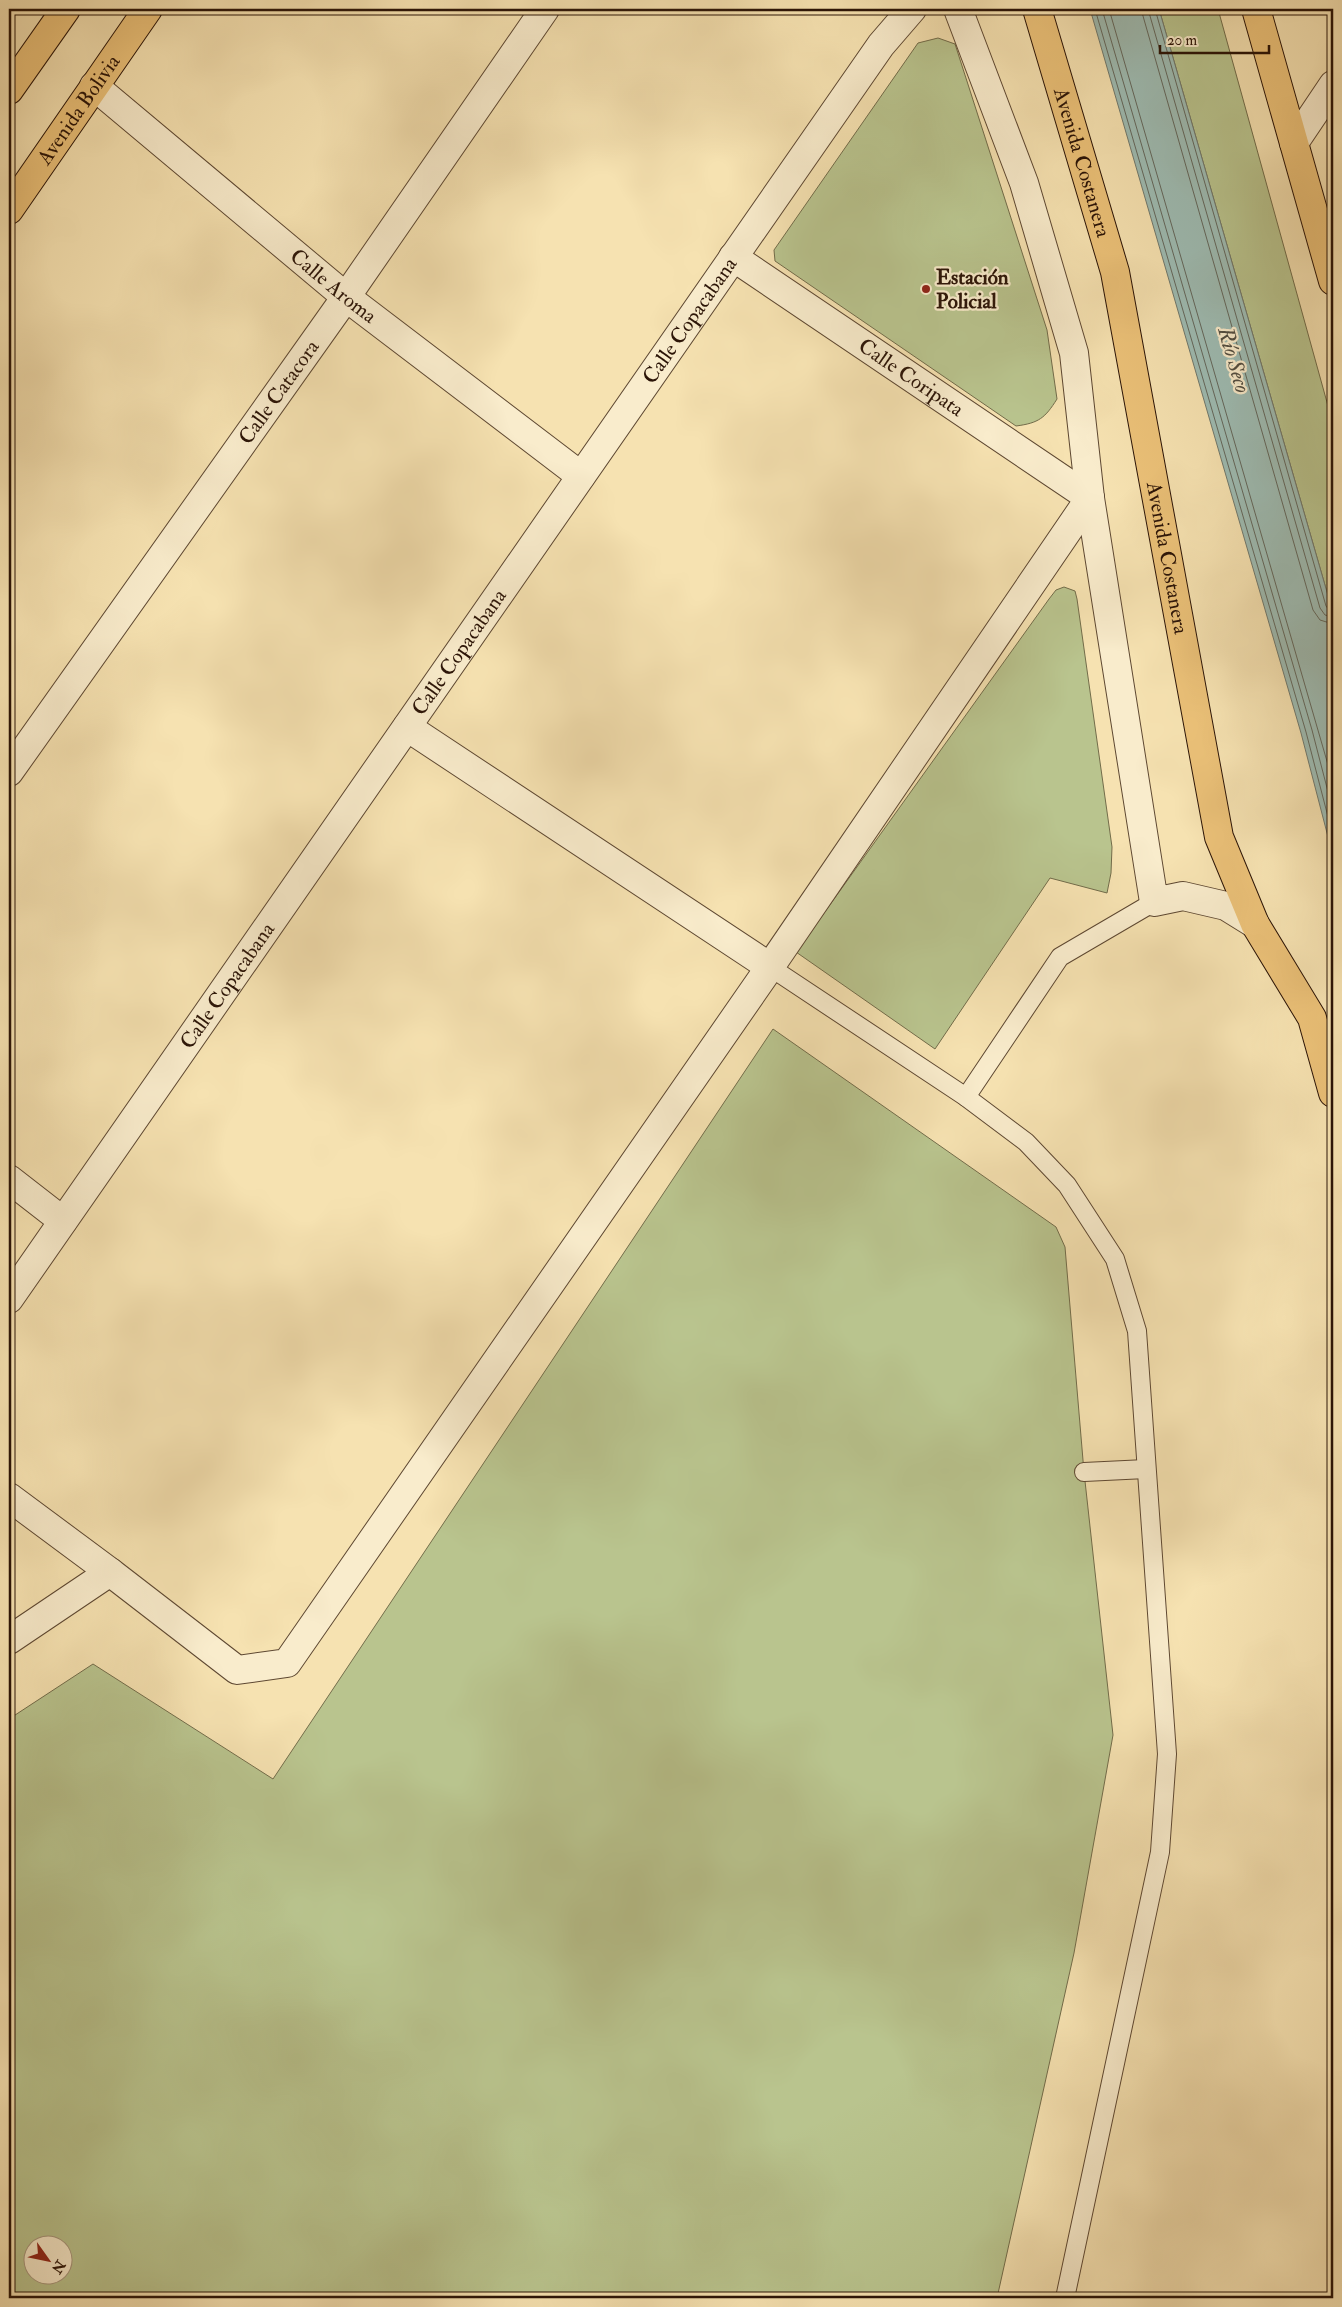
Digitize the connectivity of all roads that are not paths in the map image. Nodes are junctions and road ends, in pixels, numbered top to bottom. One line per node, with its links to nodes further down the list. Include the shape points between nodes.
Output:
1 (148, 9): 9 (main road, Avenida Bolivia)
2 (545, 9): 15 (street, Calle Catacora)
3 (912, 9): 13 (street, Calle Copacabana, via 881,45)
4 (958, 9): 17 (street, via 1024,183 1074,354)
5 (1256, 9): 11 (main road)
6 (61, 11): 10 (main road)
7 (1038, 16): 21 (main road, Avenida Costanera, via 1115,272 1219,836)
8 (1333, 85): 11 (street)
9 (94, 86): 12 (main road, Avenida Bolivia); 15 (street, Calle Aroma)
10 (9, 90)
11 (1294, 142): 14 (main road)
12 (9, 210)
13 (733, 257): 16 (street, Calle Copacabana); 17 (street, Calle Coripata)
14 (1333, 281)
15 (346, 297): 16 (street, Calle Aroma); 19 (street, Calle Catacora)
16 (581, 476): 18 (street, Calle Copacabana)
17 (1090, 498): 20 (street); 22 (street)
18 (407, 727): 22 (street); 26 (street, Calle Copacabana)
19 (9, 772)
20 (1154, 902): 21 (street, via 1183,896 1226,906); 24 (lane, via 1060,957)
21 (1255, 924): 23 (main road, Avenida Costanera, via 1312,1018)
22 (770, 967): 24 (lane); 31 (street, via 287,1663 238,1670)
23 (1333, 1094)
24 (966, 1097): 28 (lane, via 1026,1142 1067,1185 1115,1259 1137,1331)
25 (9, 1179): 26 (street)
26 (63, 1221): 27 (street, Calle Copacabana)
27 (9, 1299)
28 (1146, 1469): 29 (lane); 33 (lane, via 1167,1754 1160,1852)
29 (1084, 1472)
30 (9, 1497): 31 (street)
31 (110, 1572): 32 (street)
32 (9, 1640)
33 (1066, 2298)

